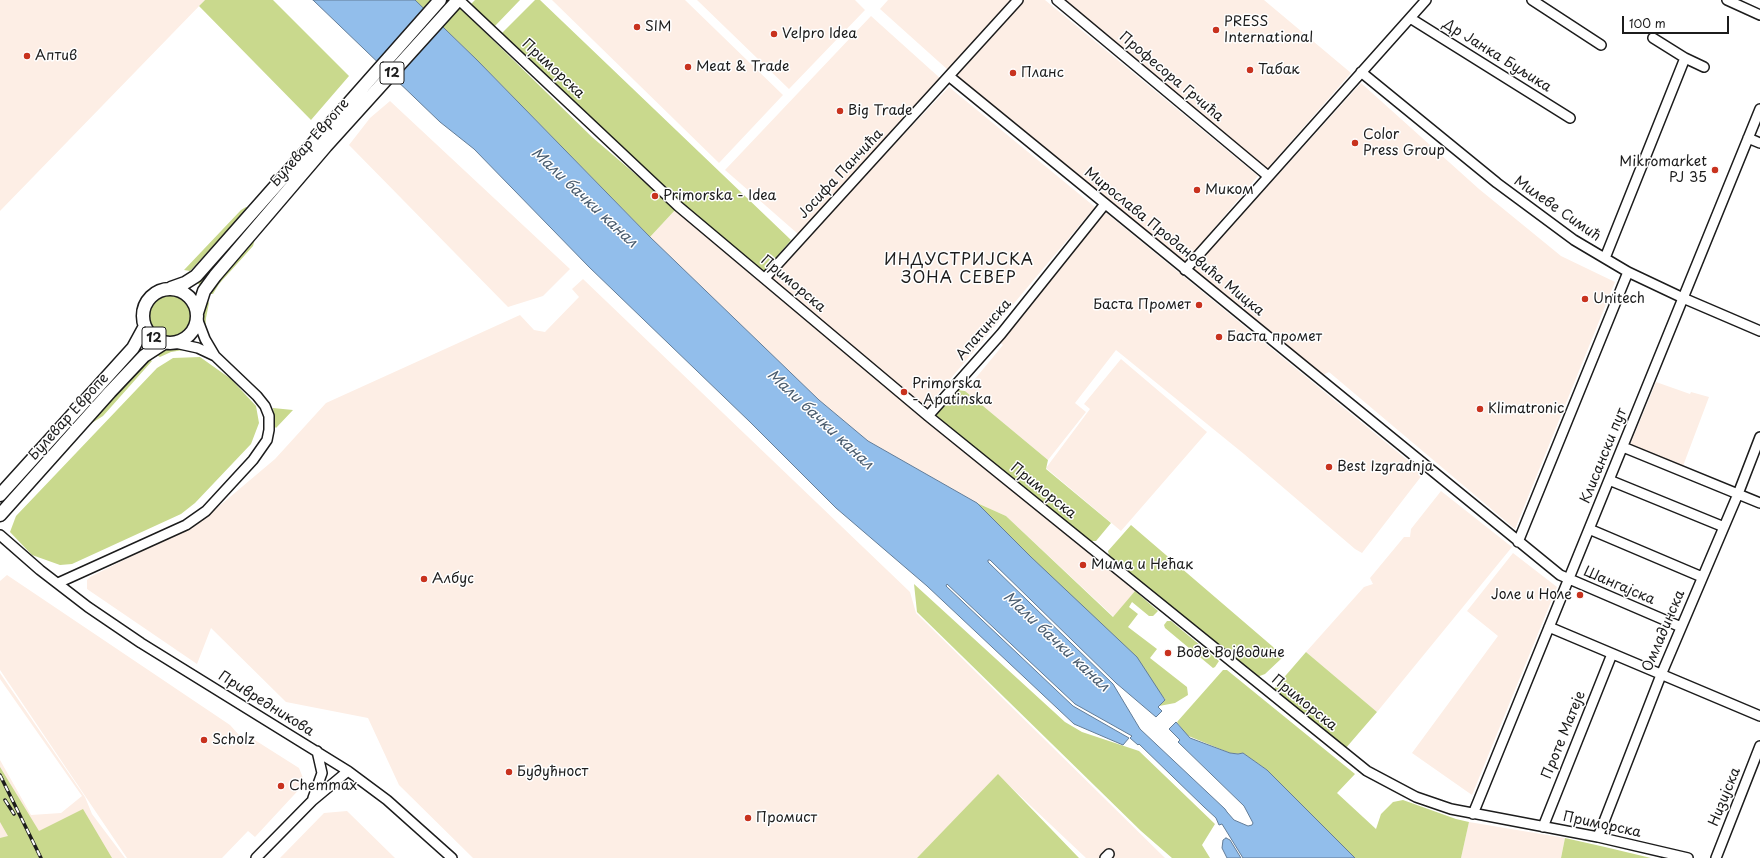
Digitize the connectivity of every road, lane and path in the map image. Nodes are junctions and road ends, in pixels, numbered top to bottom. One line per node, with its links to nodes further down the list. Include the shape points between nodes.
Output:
1 (440, 0): 26 (main road, Булевар Европе / 12, via 196,276)
2 (458, 0): 25 (street, Приморска, via 678,206); 28 (main road, Булевар Европе / 12, via 326,146 215,276 204,291)
3 (1018, 0): 15 (street, Јосифа Панчића)
4 (1057, 0): 20 (street, Професора Грчића)
5 (1426, 0): 9 (street)
6 (1532, 0): 11 (street)
7 (1727, 0): 8 (street)
8 (1760, 15)
9 (1410, 18): 14 (street); 17 (street, Др Јанка Буљика)
10 (1653, 38): 12 (street)
11 (1601, 45)
12 (1685, 58): 13 (street); 22 (street)
13 (1704, 67)
14 (1361, 72): 20 (street); 22 (street, Милеве Симић, via 1517,199 1574,240)
15 (950, 77): 21 (street, Мирослава Продановића Мицка); 25 (street, Јосифа Панчића)
16 (1760, 109): 18 (street, Клисански пут)
17 (1570, 118)
18 (1748, 138): 19 (street); 27 (street, Клисански пут)
19 (1760, 143)
20 (1268, 176): 23 (street)
21 (1105, 204): 23 (street, Мирослава Продановића Мицка); 33 (street, Апатинска, via 1001,334)
22 (1605, 258): 24 (street, Милеве Симић)
23 (1185, 270): 44 (street, Мирослава Продановића Мицка)
24 (1628, 272): 27 (street, Милеве Симић); 44 (street)
25 (765, 278): 33 (street, Приморска)
26 (171, 288): 28 (main road, via 186,293 195,306); 29 (main road, Булевар Европе / 12, via 158,291 148,300 143,312)
27 (1683, 298): 30 (street, Милеве Симић); 35 (street, Клисански пут)
28 (197, 316): 31 (main road, Булевар Европе / 12, via 189,335); 32 (street, via 205,339)
29 (144, 326): 31 (main road, 12, via 152,336); 38 (main road, Булевар Европе / 12, via 133,348)
30 (1760, 331)
31 (169, 343): 32 (street, via 198,348); 40 (main road, Булевар Европе / 12, via 144,356)
32 (215, 356): 47 (street, via 258,396 265,406 269,430 261,450 206,511 186,525)
33 (928, 416): 57 (street, Приморска, via 1362,767 1416,798)
34 (1760, 437): 37 (street, Омладинска)
35 (1623, 447): 36 (street, Клисански пут); 37 (street)
36 (1609, 480): 41 (street); 42 (street, Клисански пут)
37 (1738, 494): 39 (street); 41 (street, Омладинска)
38 (0, 495)
39 (1760, 503)
40 (0, 515)
41 (1724, 527): 45 (street, Омладинска)
42 (1589, 529): 45 (street); 46 (street, Клисански пут)
43 (0, 535): 47 (street, Привредникова)
44 (1518, 542): 46 (street, Мирослава Продановића Мицка, via 1560,575)
45 (1702, 577): 49 (street, Омладинска)
46 (1569, 579): 48 (street, Клисански пут); 49 (street, Шангајска)
47 (58, 583): 54 (street, Привредникова, via 141,643)
48 (1549, 627): 50 (street); 57 (street, Клисански пут)
49 (1681, 627): 51 (street, Омладинска)
50 (1612, 654): 51 (street); 58 (street, Проте Матеје)
51 (1661, 675): 52 (street); 59 (street, Омладинска)
52 (1760, 716)
53 (1760, 746): 63 (street, Низијска)
54 (317, 751): 55 (street, Привредникова); 56 (street, via 322,773)
55 (348, 771): 56 (street); 61 (street, Привредникова, via 387,800)
56 (312, 801): 60 (street)
57 (1473, 814): 58 (street, Приморска)
58 (1543, 827): 59 (street, Приморска)
59 (1598, 837): 62 (street, Приморска)
60 (256, 858)
61 (452, 858)
62 (1688, 858)
63 (1716, 858)

